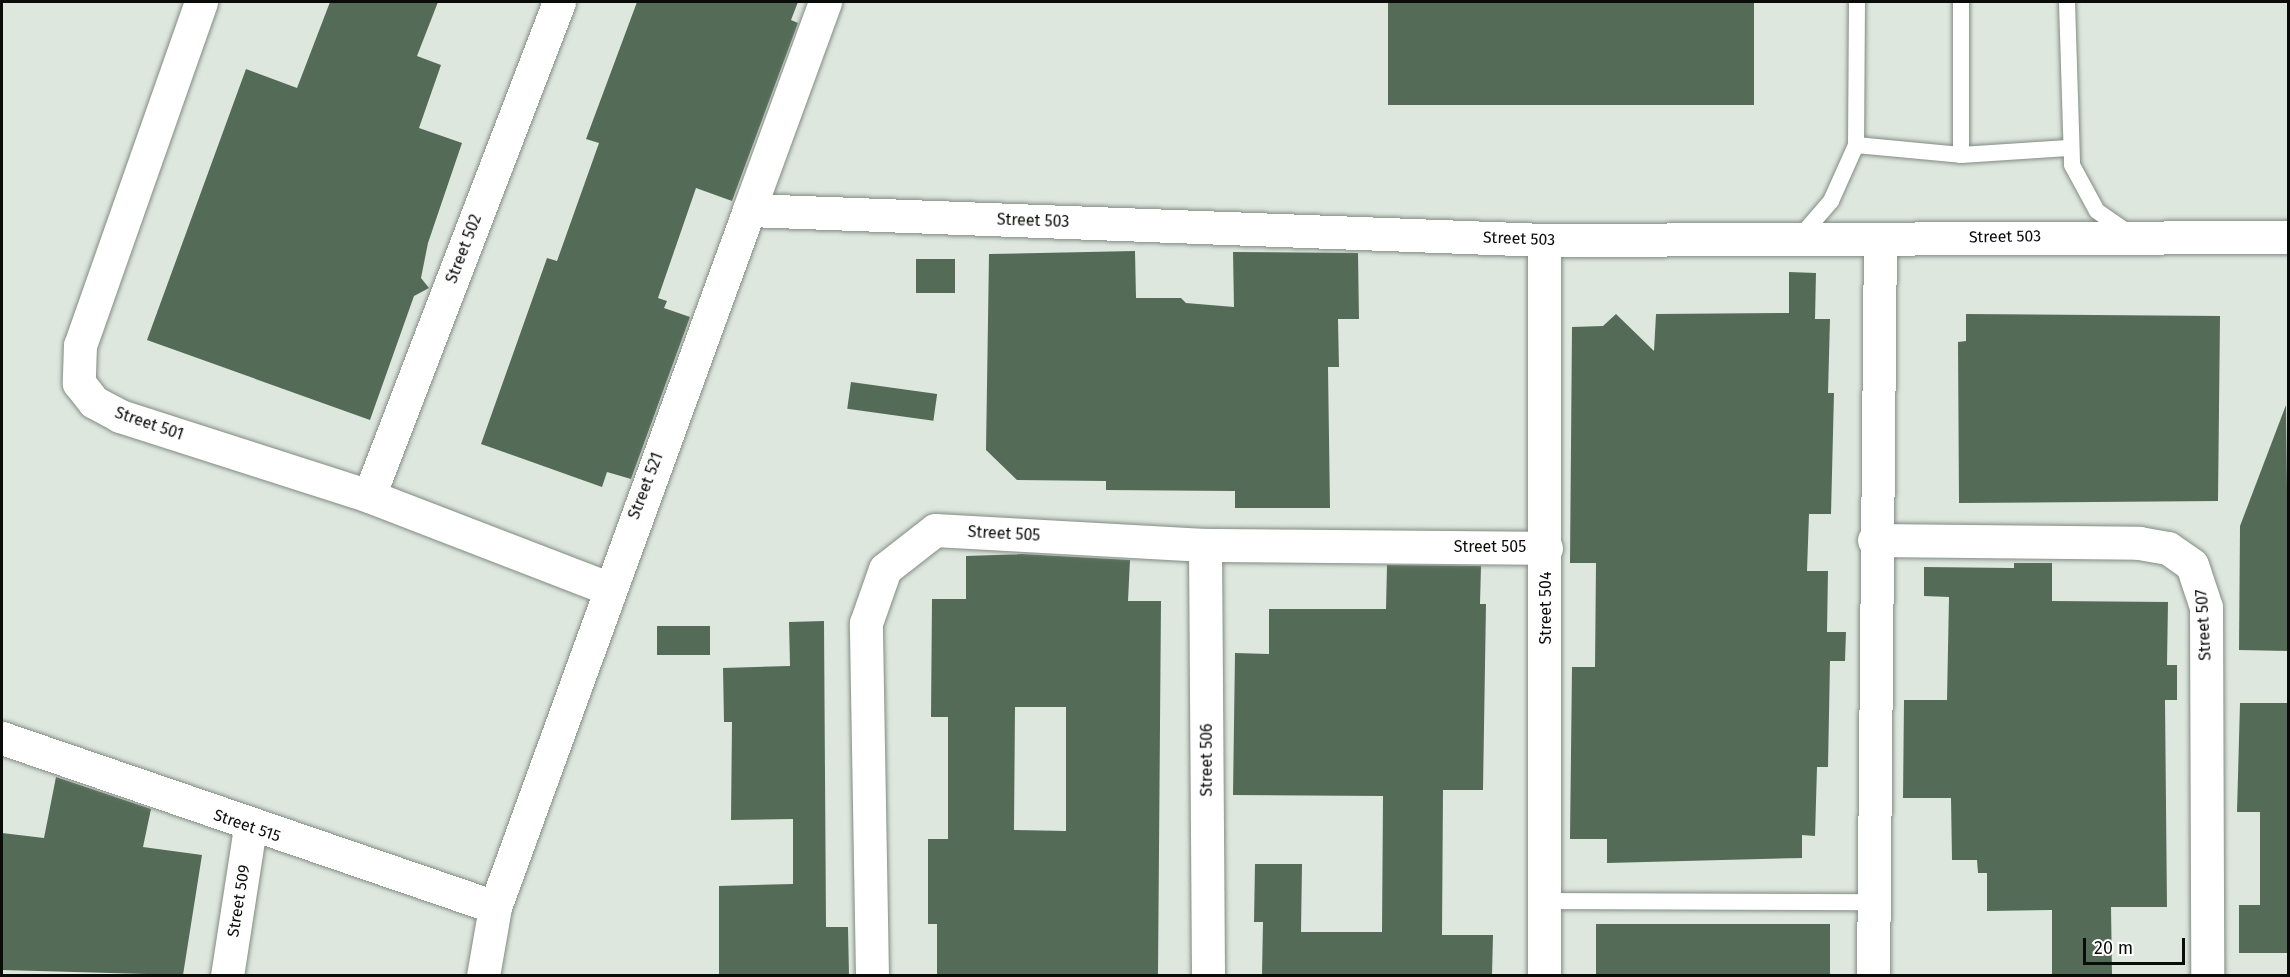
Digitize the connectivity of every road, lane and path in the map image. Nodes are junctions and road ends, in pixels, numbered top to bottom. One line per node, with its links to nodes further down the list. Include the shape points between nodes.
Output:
1 (201, 2): 16 (street, Street 501, via 80,345 79,383 94,402 120,416)
2 (559, 2): 16 (street, Street 502)
3 (825, 2): 10 (street, Street 521)
4 (1857, 2): 7 (lane)
5 (1961, 2): 9 (lane)
6 (2067, 2): 8 (lane)
7 (1856, 145): 9 (lane); 15 (lane, via 1831,201)
8 (2068, 148): 9 (lane); 11 (lane, via 2082,190 2097,210)
9 (1961, 155)
10 (749, 210): 14 (street, Street 503); 20 (street, Street 521)
11 (2130, 234): 12 (street, Street 503); 13 (street, Street 503)
12 (2289, 237)
13 (1880, 239): 15 (street, Street 503); 17 (street)
14 (1544, 240): 15 (street, Street 503); 19 (street, Street 504)
15 (1797, 240)
16 (369, 496): 20 (street, Street 501)
17 (1874, 540): 24 (street); 32 (street, Street 507, via 2139,543 2168,548 2192,565 2206,607)
18 (1205, 545): 19 (street, Street 505); 28 (street, Street 505, via 935,530 885,569 866,623); 29 (street, Street 506)
19 (1546, 548): 23 (street, Street 504)
20 (607, 588): 25 (street, Street 521)
21 (2, 738): 22 (street, Street 515)
22 (250, 827): 25 (street, Street 515); 26 (street, Street 509)
23 (1544, 901): 24 (lane); 30 (street, Street 504)
24 (1872, 902): 31 (street)
25 (495, 907): 27 (street, Street 521)
26 (227, 975)
27 (483, 975)
28 (872, 975)
29 (1208, 975)
30 (1544, 975)
31 (1873, 975)
32 (2207, 975)

